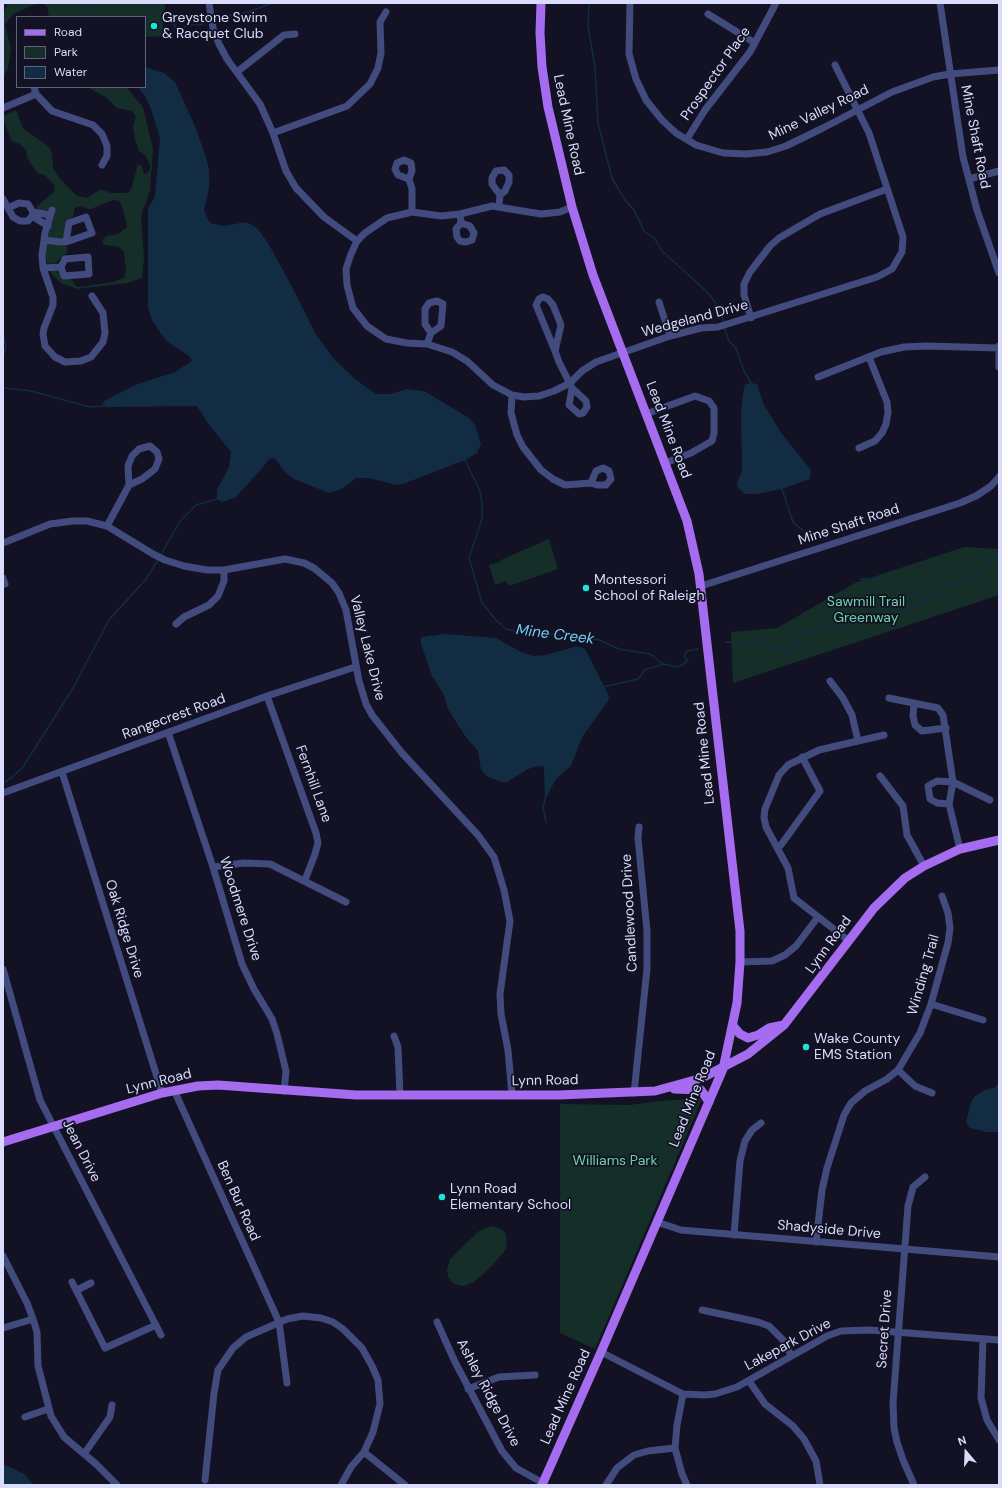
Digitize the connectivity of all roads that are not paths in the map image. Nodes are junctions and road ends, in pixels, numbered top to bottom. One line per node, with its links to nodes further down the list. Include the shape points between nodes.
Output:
1 (209, 3): 12 (street, via 213,28 219,44)
2 (541, 3): 27 (main road, Lead Mine Road, via 542,67 548,108)
3 (630, 3): 18 (street, Mine Valley Road, via 629,54 636,79 646,100 662,120)
4 (776, 3): 9 (street, Prospector Place)
5 (940, 3): 13 (street, Mine Shaft Road)
6 (386, 12): 17 (street, via 380,22 381,52 378,68 370,84 347,106)
7 (708, 14): 9 (street)
8 (295, 34): 12 (street, via 284,35)
9 (756, 43): 18 (street, Prospector Place, via 739,69 705,110)
10 (835, 65): 16 (street, Wedgeland Drive)
11 (999, 70): 13 (street, Mine Valley Road)
12 (237, 72): 17 (street, via 260,104)
13 (950, 74): 16 (street, Mine Valley Road, via 912,84); 22 (street, Mine Shaft Road)
14 (35, 90): 15 (street); 19 (street, via 52,111 93,125 102,134 107,146 107,156)
15 (3, 108)
16 (858, 110): 18 (street, Mine Valley Road, via 767,152 723,153 696,145); 23 (street, Wedgeland Drive, via 869,133)
17 (273, 133): 35 (street, via 286,171 296,188 324,217)
18 (687, 139)
19 (102, 165)
20 (999, 171): 22 (street)
21 (409, 179): 29 (street, via 412,189)
22 (969, 179): 39 (street, Mine Shaft Road)
23 (887, 189): 42 (street, via 820,214 770,246 744,284 744,295); 42 (street, Wedgeland Drive, via 903,237 902,252 892,269 877,277)
24 (500, 196): 26 (street)
25 (3, 199): 28 (street)
26 (500, 206): 27 (street, Wedgeland Drive, via 547,214); 31 (street, Wedgeland Drive, via 483,207)
27 (572, 207): 48 (main road, Lead Mine Road, via 593,275)
28 (8, 208): 30 (street, via 20,203 28,204); 30 (street, via 13,217 20,221 28,221)
29 (412, 212): 31 (street, Wedgeland Drive, via 441,216); 35 (street, Wedgeland Drive, via 388,218 375,225)
30 (32, 214): 33 (street); 33 (street, via 51,212)
31 (460, 214): 32 (street)
32 (461, 223)
33 (48, 226): 34 (street)
34 (44, 240): 36 (street); 38 (street)
35 (357, 241): 45 (street, Wedgeland Drive, via 346,269 353,308 367,326 386,339)
36 (66, 242)
37 (60, 267): 38 (street)
38 (43, 268): 40 (street, via 53,297 53,305 43,334 45,346 55,357 65,362 81,361 97,351 105,333 103,313)
39 (999, 273)
40 (97, 298)
41 (658, 302): 44 (street)
42 (751, 318): 44 (street, Wedgeland Drive)
43 (431, 333): 45 (street)
44 (670, 336): 48 (street, Wedgeland Drive)
45 (427, 344): 53 (street, Wedgeland Drive, via 452,352 493,385)
46 (999, 348): 49 (street, via 926,346 895,349); 50 (street)
47 (554, 351): 47 (street, via 561,325 553,305 543,297 536,305); 52 (street)
48 (622, 353): 52 (street, Wedgeland Drive, via 596,362 582,371); 54 (main road, Lead Mine Road)
49 (869, 357): 51 (street); 55 (street, via 887,402 888,412 882,433 875,441)
50 (999, 367)
51 (818, 377)
52 (571, 385): 53 (street, Wedgeland Drive, via 539,396 524,397)
53 (512, 394): 58 (street, via 511,413 517,435 541,470 565,485)
54 (646, 414): 56 (main road, Lead Mine Road); 56 (street, via 695,396 709,401 714,408 712,441 698,450)
55 (859, 448)
56 (665, 463): 63 (main road, Lead Mine Road, via 687,521)
57 (999, 478): 63 (street, Mine Shaft Road, via 976,496 960,503)
58 (591, 483)
59 (129, 485): 59 (street, via 154,469 159,459 157,452 150,446 139,449 132,456 128,466); 60 (street)
60 (107, 526): 61 (street, Valley Lake Drive, via 87,521 59,522); 62 (street, Valley Lake Drive, via 165,560 207,570)
61 (3, 543)
62 (224, 570): 64 (street, via 224,581 218,596 209,605 184,617); 65 (street, Valley Lake Drive, via 285,559 304,563 325,575 339,593 346,610)
63 (701, 586): 92 (main road, Lead Mine Road, via 740,931)
64 (176, 624)
65 (356, 667): 67 (street, Rangecrest Road); 108 (street, Valley Lake Drive, via 366,704 380,727 478,835 494,857 510,917 500,994)
66 (830, 681): 73 (street, via 852,715)
67 (267, 696): 71 (street, Rangecrest Road); 87 (street, Fernhill Lane, via 316,833 318,843)
68 (889, 698): 69 (street)
69 (914, 703): 70 (street, via 938,708 943,715); 70 (street, via 915,725 922,731)
70 (946, 728): 77 (street)
71 (168, 732): 75 (street, Rangecrest Road); 86 (street, Woodmere Drive)
72 (884, 735): 73 (street)
73 (858, 741): 74 (street)
74 (802, 757): 83 (street, via 788,765 779,775 765,810 766,827); 83 (street, via 820,791)
75 (62, 772): 78 (street, Rangecrest Road); 104 (street, Oak Ridge Drive)
76 (880, 776): 85 (street, via 903,806 907,835)
77 (952, 782): 79 (street); 80 (street); 80 (street, via 937,781 928,786 930,799 937,803)
78 (3, 793)
79 (990, 800)
80 (950, 804): 84 (street)
81 (639, 827): 105 (street, Candlewood Drive, via 647,932 647,969)
82 (999, 840): 84 (main road, Lynn Road)
83 (778, 847): 90 (street, via 788,868 794,898)
84 (960, 849): 85 (main road, Lynn Road)
85 (924, 866): 91 (main road, Lynn Road, via 889,892)
86 (213, 867): 87 (street, via 244,863 270,864); 103 (street, Woodmere Drive, via 242,964 272,1019 277,1034 286,1071)
87 (305, 880): 89 (street)
88 (942, 896): 94 (street, Winding Trail, via 950,928)
89 (346, 902)
90 (818, 917): 91 (street); 92 (street, via 796,946 785,955 772,961)
91 (849, 942): 96 (main road, Lynn Road)
92 (740, 962): 97 (main road, Lead Mine Road)
93 (3, 969): 111 (street, Jean Drive, via 40,1100)
94 (931, 1004): 95 (street); 100 (street, Winding Trail, via 917,1039)
95 (983, 1020)
96 (784, 1025): 97 (main road, via 769,1028 748,1038); 99 (main road, Lynn Road, via 758,1047)
97 (733, 1026): 99 (main road, Lead Mine Road)
98 (394, 1036): 107 (street, via 398,1047)
99 (722, 1069): 101 (main road, Lynn Road); 109 (main road, Lead Mine Road)
100 (898, 1070): 106 (street, via 915,1086); 116 (street, Winding Trail, via 865,1091 851,1103 844,1115 824,1183)
101 (664, 1089): 105 (main road, Lynn Road); 109 (main road, via 701,1090)
102 (174, 1090): 103 (main road, Lynn Road, via 218,1085); 104 (main road, Lynn Road); 125 (street, Ben Bur Road)
103 (284, 1091): 107 (main road, Lynn Road)
104 (162, 1093): 111 (main road, Lynn Road)
105 (634, 1093): 108 (main road, Lynn Road)
106 (932, 1093)
107 (400, 1095): 108 (main road, Lynn Road)
108 (512, 1095)
109 (709, 1102): 114 (main road, Lead Mine Road)
110 (761, 1124): 115 (street, via 752,1130 745,1141 740,1161)
111 (53, 1126): 112 (main road, Lynn Road); 127 (street, Jean Drive)
112 (3, 1142)
113 (925, 1178): 117 (street, Secret Drive, via 916,1184 909,1198)
114 (657, 1222): 115 (street, Shadyside Drive, via 681,1230); 133 (main road, Lead Mine Road)
115 (734, 1235): 116 (street, Shadyside Drive)
116 (816, 1242): 117 (street, Shadyside Drive)
117 (904, 1250): 119 (street, Shadyside Drive); 129 (street, Secret Drive)
118 (3, 1256): 124 (street)
119 (999, 1257)
120 (72, 1282): 122 (street)
121 (91, 1283): 122 (street)
122 (77, 1290): 127 (street, via 105,1348)
123 (702, 1310): 134 (street, via 769,1326 783,1340)
124 (33, 1319): 128 (street); 141 (street, via 37,1332 38,1366)
125 (279, 1322): 137 (street, Ben Bur Road); 145 (street, via 303,1316 321,1318 344,1329 362,1348 372,1366 380,1392 378,1417); 147 (street, via 246,1337 233,1348 218,1370)
126 (438, 1322): 138 (street, Ashley Ridge Drive)
127 (156, 1325): 130 (street, Jean Drive)
128 (3, 1328)
129 (898, 1332): 131 (street, Lakepark Drive); 134 (street, Lakepark Drive, via 841,1331); 155 (street, Secret Drive, via 893,1402 894,1428 901,1456)
130 (161, 1335)
131 (984, 1339): 132 (street, Lakepark Drive); 143 (street, via 981,1398 987,1420)
132 (999, 1340)
133 (601, 1352): 139 (street, Lakepark Drive); 148 (main road, Lead Mine Road)
134 (791, 1355): 136 (street, Lakepark Drive)
135 (535, 1375): 138 (street, via 499,1377)
136 (749, 1381): 139 (street, Lakepark Drive, via 715,1394); 154 (street, via 765,1404 804,1438 816,1461)
137 (286, 1382)
138 (468, 1390): 148 (street, Ashley Ridge Drive, via 509,1460 523,1473)
139 (683, 1394): 144 (street)
140 (112, 1405): 146 (street, via 110,1417)
141 (48, 1409): 142 (street); 146 (street, via 60,1433)
142 (25, 1418)
143 (999, 1440)
144 (675, 1448): 152 (street, via 634,1455 620,1465); 153 (street)
145 (364, 1452): 150 (street, via 351,1467); 151 (street)
146 (84, 1454): 149 (street)
147 (205, 1480)
148 (542, 1484)
149 (117, 1485)
150 (341, 1485)
151 (405, 1485)
152 (606, 1485)
153 (687, 1485)
154 (820, 1485)
155 (914, 1485)

